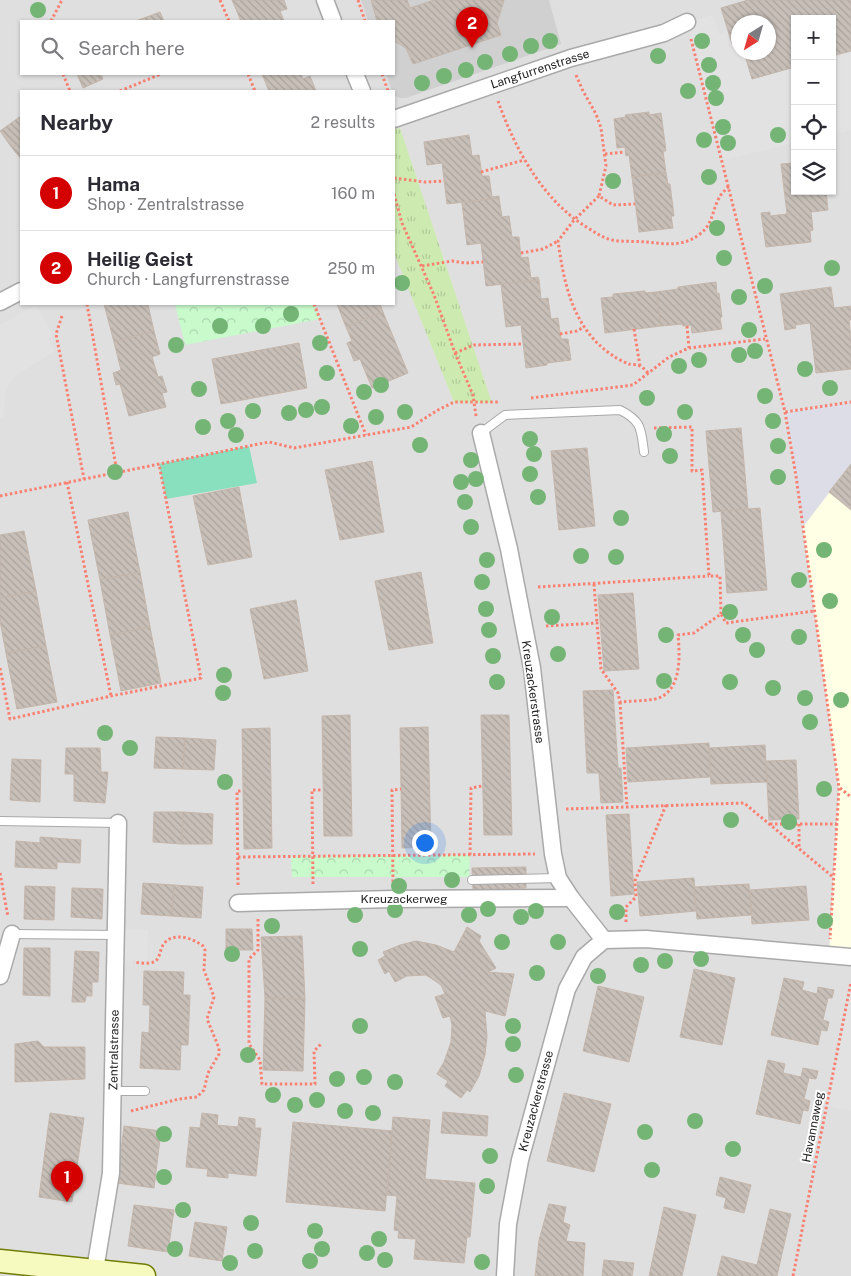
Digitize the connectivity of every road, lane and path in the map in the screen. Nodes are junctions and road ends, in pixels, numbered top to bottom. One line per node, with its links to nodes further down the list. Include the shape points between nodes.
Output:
1 (62, 0): 5 (path)
2 (220, 0): 6 (path)
3 (325, 0): 7 (street)
4 (358, 0): 8 (path)
5 (52, 20)
6 (229, 20)
7 (333, 20)
8 (365, 20)
9 (687, 22): 22 (street, Langfurrenstrasse, via 664,33 571,58); 29 (path)
10 (575, 73): 24 (path, via 596,114)
11 (64, 75): 16 (path)
12 (160, 75): 17 (path)
13 (248, 75): 18 (path)
14 (355, 75): 19 (street)
15 (382, 75): 20 (path)
16 (70, 90)
17 (122, 90)
18 (254, 90)
19 (362, 90)
20 (388, 90)
21 (495, 93): 25 (path)
22 (395, 118)
23 (625, 152): 24 (path)
24 (605, 154): 30 (path, via 606,166)
25 (524, 160): 26 (path); 33 (path)
26 (481, 172)
27 (395, 178): 28 (path)
28 (444, 181)
29 (729, 186): 33 (path, via 719,197 709,226 696,237 679,244 611,240); 47 (path)
30 (599, 196): 32 (path, via 613,205); 33 (path)
31 (395, 198): 37 (path, via 402,223)
32 (635, 204)
33 (574, 220): 34 (path)
34 (558, 241): 35 (path, via 543,249); 44 (path, via 571,303)
35 (521, 253)
36 (483, 262): 37 (path, via 452,261)
37 (422, 266): 50 (path)
38 (20, 292): 39 (street)
39 (0, 302)
40 (87, 305): 63 (path)
41 (314, 305): 60 (path)
42 (62, 316): 64 (path, via 56,334)
43 (687, 326): 49 (path)
44 (584, 327): 46 (path); 51 (path, via 612,356)
45 (634, 329): 51 (path)
46 (560, 334)
47 (765, 339): 49 (path); 57 (path)
48 (523, 344): 50 (path, via 474,345)
49 (690, 348): 52 (path, via 669,357)
50 (455, 353): 54 (path)
51 (640, 366): 52 (path)
52 (649, 374): 53 (path, via 633,385)
53 (529, 398)
54 (473, 402): 55 (path); 59 (path); 60 (path, via 454,402 411,427)
55 (501, 402)
56 (851, 402): 57 (path)
57 (785, 412): 70 (path)
58 (661, 428): 67 (path, via 692,426 692,471 702,470)
59 (481, 433): 61 (lane, via 505,414 620,410 633,417 641,428); 93 (street, Kreuzackerstrasse, via 509,549 532,668)
60 (366, 435): 62 (path, via 294,448 270,442)
61 (644, 452)
62 (159, 464): 63 (path); 76 (path, via 201,678)
63 (117, 472): 64 (path)
64 (84, 479): 65 (path)
65 (67, 482): 66 (path); 76 (path)
66 (0, 496)
67 (709, 576): 68 (path); 71 (path, via 720,576)
68 (594, 584): 69 (path); 72 (path)
69 (538, 587)
70 (814, 611): 71 (path, via 726,624); 79 (path)
71 (721, 614): 77 (path, via 694,633 678,634 680,656 669,692 656,698)
72 (597, 623): 73 (path); 77 (path, via 601,669 618,693)
73 (546, 626)
74 (0, 668): 75 (path)
75 (2, 687): 76 (path, via 10,719)
76 (110, 696)
77 (620, 702): 85 (path)
78 (482, 786): 94 (path, via 471,788)
79 (839, 788): 83 (path); 91 (path)
80 (401, 789): 96 (path, via 392,790)
81 (323, 790): 97 (path, via 312,790)
82 (243, 791): 95 (path, via 237,792)
83 (851, 797)
84 (666, 806): 85 (path); 89 (path, via 744,803); 107 (path, via 635,881 636,897 626,907)
85 (627, 807): 86 (path)
86 (564, 809)
87 (0, 821): 88 (lane)
88 (118, 823): 109 (street, Zentralstrasse)
89 (770, 824): 90 (path); 92 (path)
90 (799, 824): 91 (path); 92 (path)
91 (837, 824): 99 (path)
92 (799, 848): 99 (path)
93 (553, 854): 94 (path); 100 (street, Kreuzackerstrasse)
94 (470, 855): 96 (path)
95 (238, 856): 97 (path); 106 (path)
96 (392, 856): 97 (path); 103 (path)
97 (313, 857): 104 (path)
98 (0, 873): 108 (path)
99 (834, 877): 111 (path)
100 (558, 878): 101 (lane); 102 (street, Kreuzackerstrasse)
101 (472, 880)
102 (571, 898): 103 (street, Kreuzackerweg); 110 (street, Kreuzackerstrasse)
103 (393, 899): 104 (street, Kreuzackerweg)
104 (313, 901): 105 (street, Kreuzackerweg)
105 (257, 902): 106 (street, Kreuzackerweg); 116 (path, via 258,950 249,959 249,1044 260,1060 262,1084 315,1084 314,1051)
106 (238, 903)
107 (626, 928)
108 (12, 934): 109 (lane); 114 (street)
109 (116, 935): 113 (street, Zentralstrasse)
110 (604, 940): 111 (street, via 646,939); 123 (street, Kreuzackerstrasse, via 584,957 567,989 520,1160 508,1224)
111 (829, 954): 112 (street)
112 (851, 957)
113 (116, 962): 117 (street, Zentralstrasse); 119 (path, via 154,962 163,946 173,938 188,938 203,946 204,970 214,997 207,1019 220,1054 197,1098 135,1111)
114 (0, 976)
115 (851, 982): 124 (path, Havannaweg)
116 (321, 1044)
117 (113, 1091): 118 (lane); 119 (street, Zentralstrasse)
118 (145, 1091)
119 (113, 1111): 121 (street, Zentralstrasse, via 111,1173)
120 (0, 1261): 121 (main road)
121 (95, 1273): 122 (main road)
122 (144, 1276)
123 (505, 1276)
124 (793, 1276)

